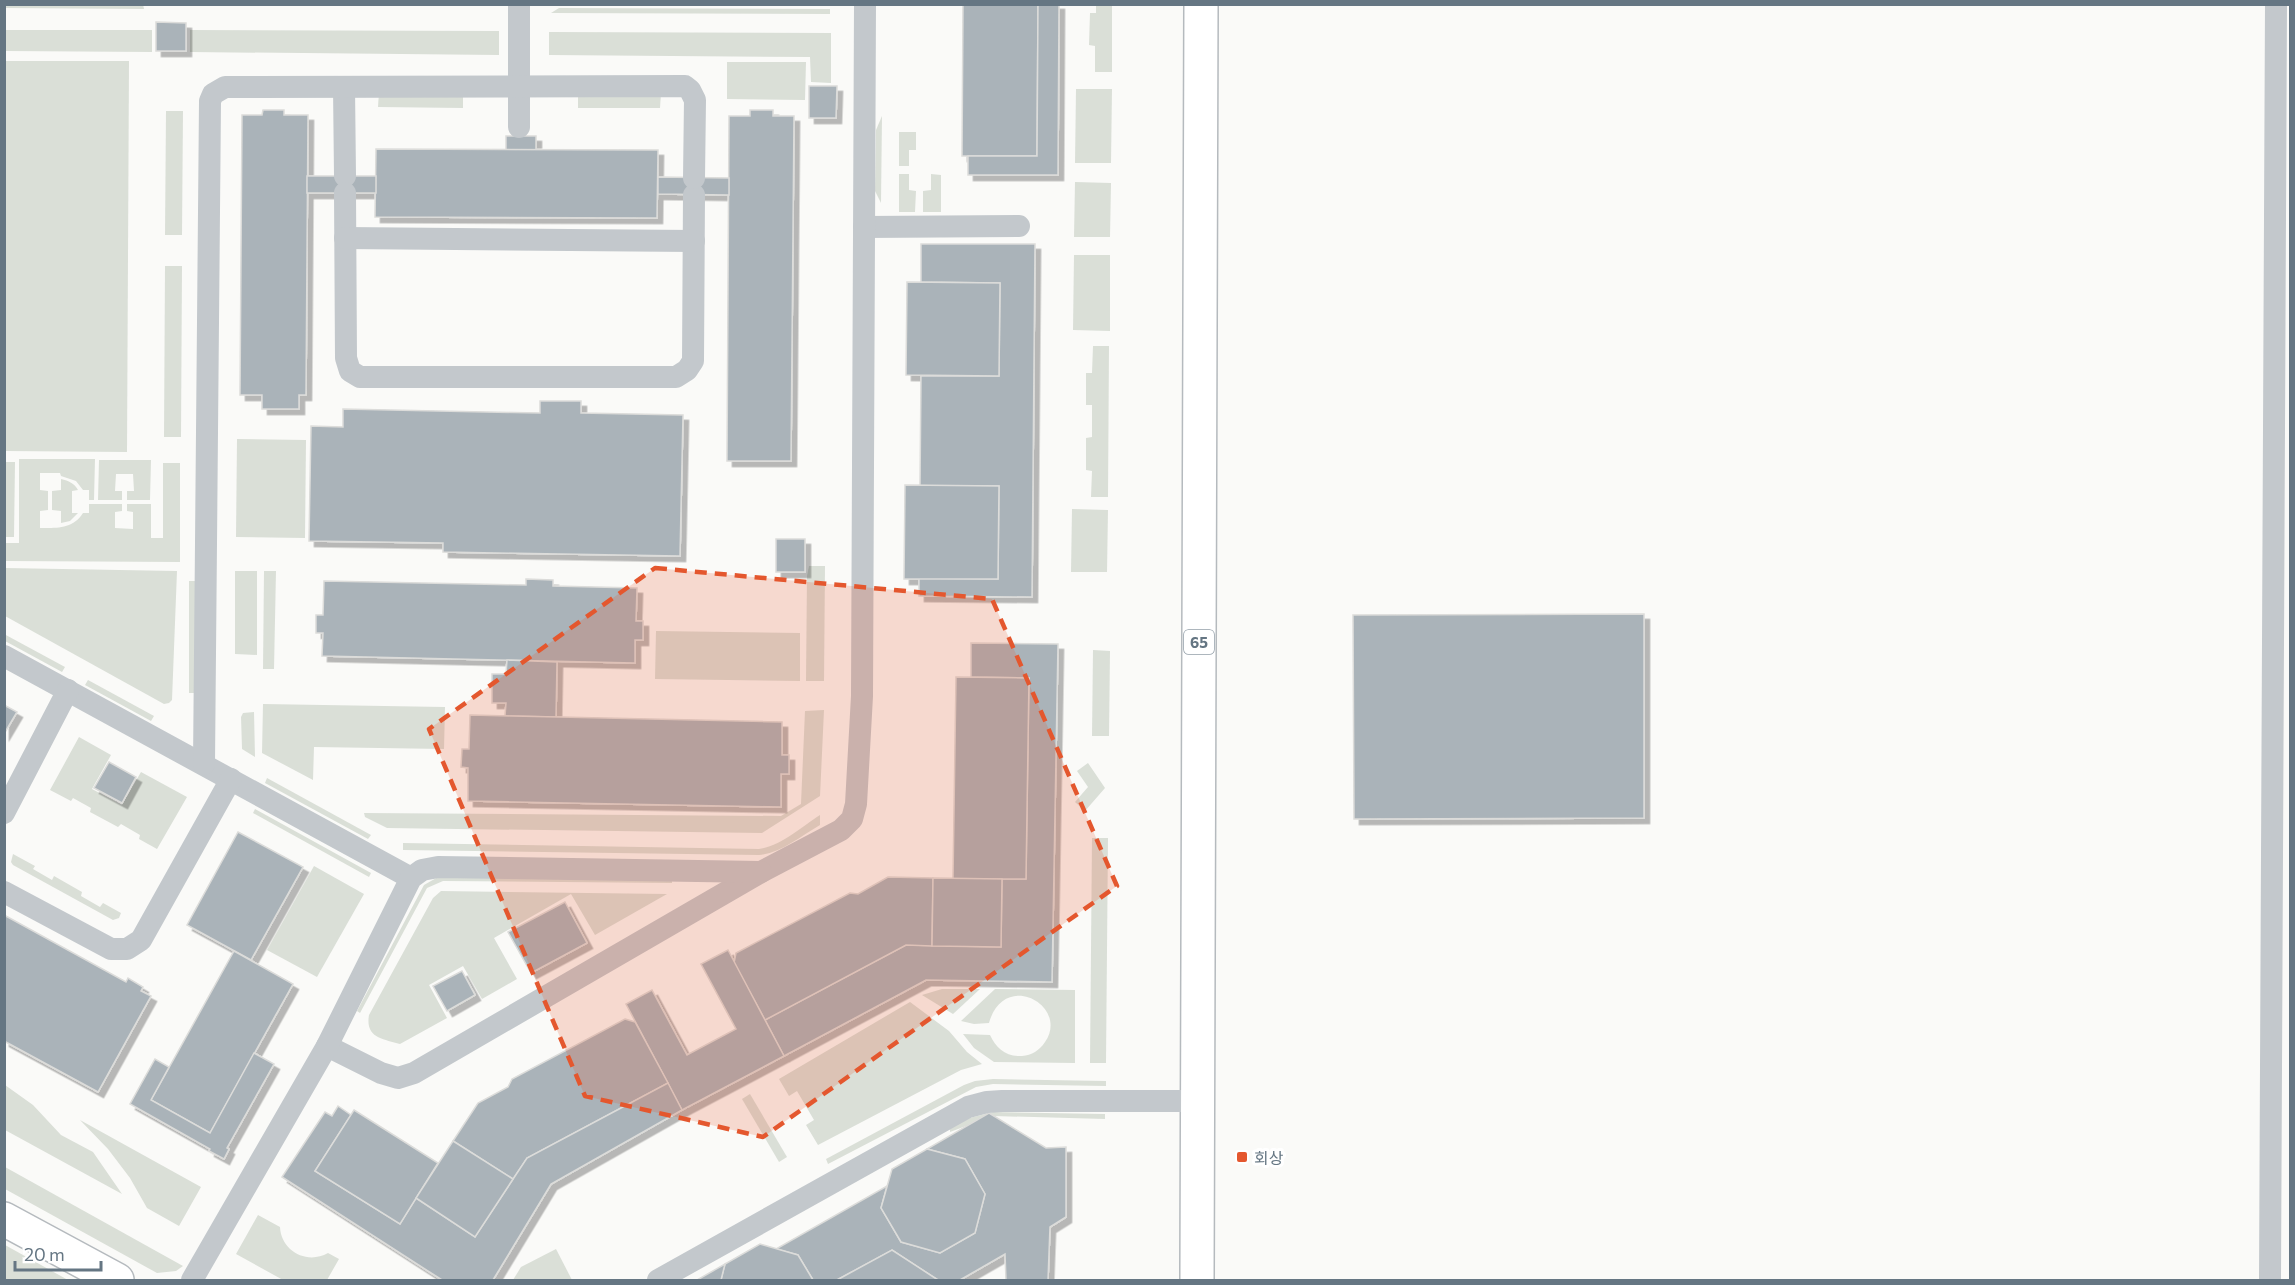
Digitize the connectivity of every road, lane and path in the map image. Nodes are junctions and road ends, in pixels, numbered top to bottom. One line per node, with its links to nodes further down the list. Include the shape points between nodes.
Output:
1 (519, 4): 5 (street)
2 (865, 4): 9 (street)
3 (1202, 4): 22 (main road, 65)
4 (2276, 4): 12 (street)
5 (519, 86): 6 (street); 7 (street); 11 (street, via 686,86 695,100)
6 (344, 87): 10 (street); 15 (street, via 225,87 213,94 210,101)
7 (519, 127)
8 (1019, 226): 9 (street)
9 (864, 228): 18 (street, via 862,696 856,804 852,819 841,830)
10 (345, 238): 11 (street); 11 (street, via 346,358 350,371 360,377 676,377 693,361)
11 (694, 241)
12 (2282, 510): 28 (street)
13 (4, 656): 14 (street)
14 (68, 690): 15 (street); 17 (street)
15 (204, 764): 16 (street)
16 (231, 779): 19 (street); 20 (street, via 141,940 127,949 111,949)
17 (4, 813)
18 (761, 872): 19 (street, via 438,867 422,870); 21 (street, via 414,1073 398,1078 381,1073)
19 (411, 878): 21 (street)
20 (4, 892)
21 (327, 1046): 25 (street)
22 (1197, 1101): 26 (street, via 1002,1101 968,1107); 27 (main road, 65)
23 (4, 1220): 24 (main road)
24 (117, 1281)
25 (192, 1281)
26 (658, 1281)
27 (1197, 1281)
28 (2270, 1281)

